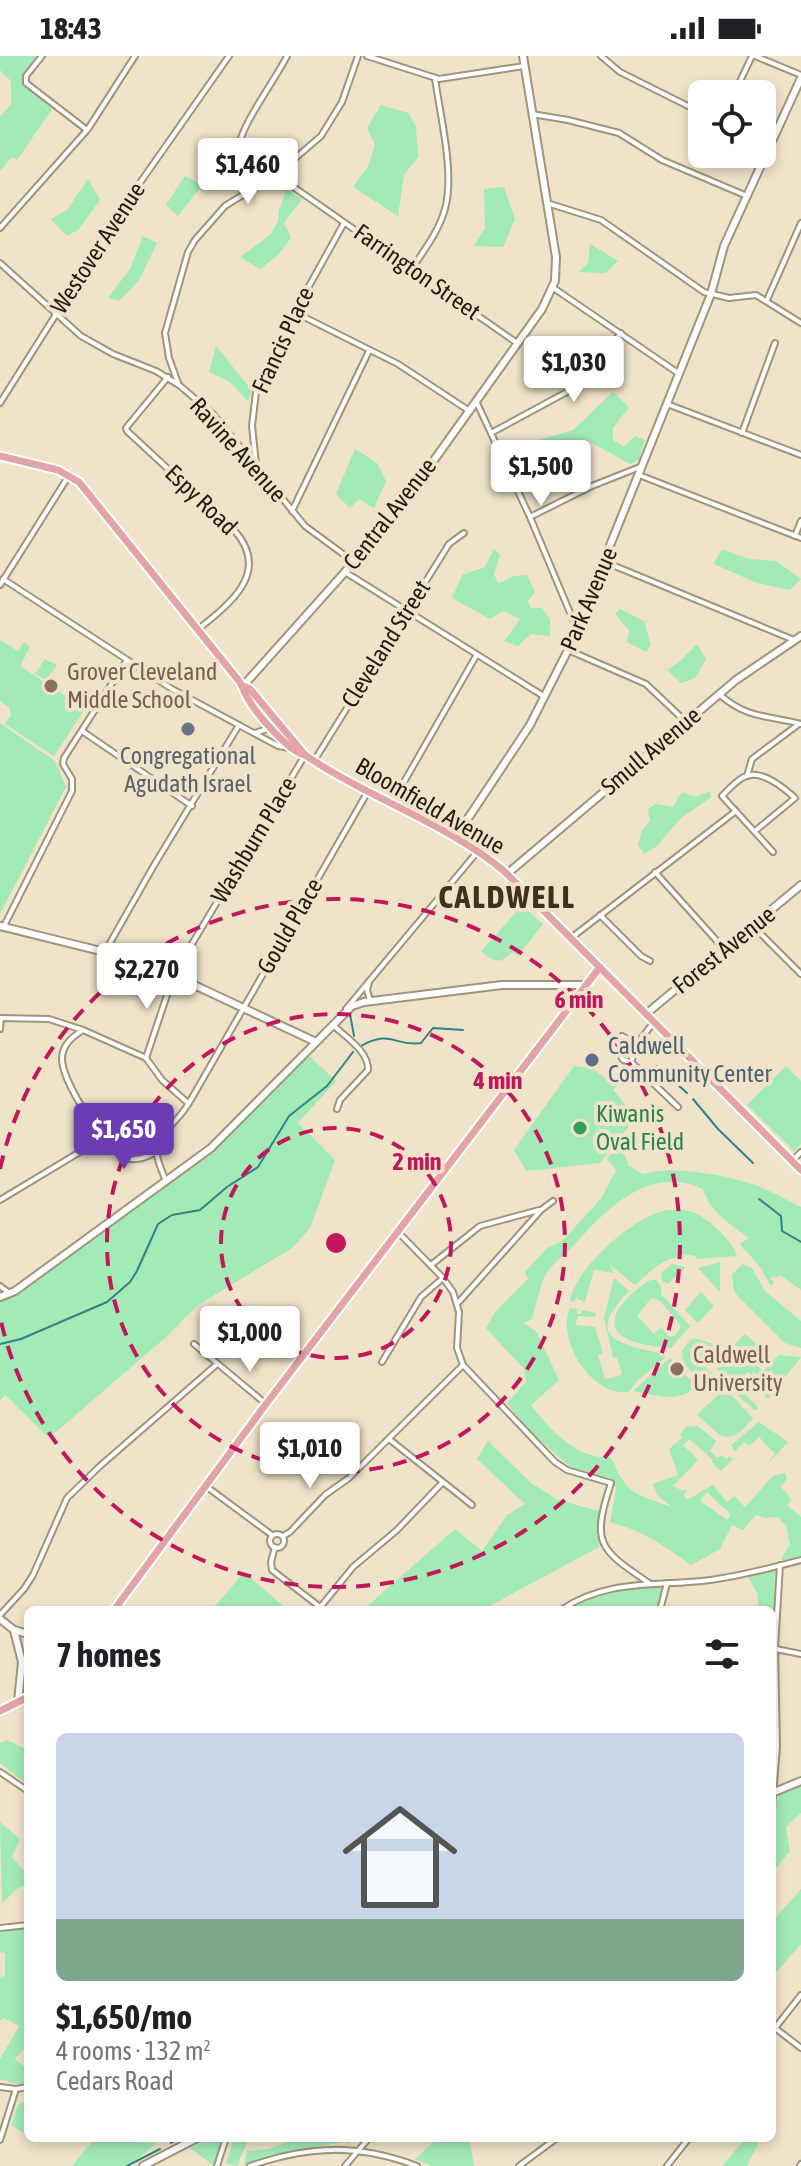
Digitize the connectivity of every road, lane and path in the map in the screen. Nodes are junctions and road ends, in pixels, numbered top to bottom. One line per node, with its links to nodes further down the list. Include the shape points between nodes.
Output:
1 (42, 56): 16 (street, via 26,83)
2 (135, 56): 16 (street)
3 (229, 56): 29 (street, Westover Avenue)
4 (287, 56): 17 (street, Farrington Street, via 239,141 242,153)
5 (358, 56): 17 (street, via 334,118 303,154)
6 (367, 56): 12 (street)
7 (523, 56): 10 (street, Central Avenue)
8 (601, 56): 14 (street, via 620,72)
9 (753, 56): 11 (street); 13 (street)
10 (524, 66): 12 (street); 15 (street, Central Avenue)
11 (801, 77): 18 (street, Park Avenue)
12 (435, 78): 24 (street, via 448,195 441,220)
13 (741, 80)
14 (688, 106)
15 (532, 114): 18 (street, via 619,133 662,160); 19 (street, Central Avenue)
16 (87, 130): 22 (street)
17 (275, 175): 20 (street, Farrington Street); 37 (street, via 225,206 188,252 165,333)
18 (747, 196): 26 (street, Park Avenue)
19 (547, 203): 25 (street, Central Avenue, via 557,268); 26 (street, via 601,220)
20 (345, 223): 24 (street, Farrington Street); 28 (street, Francis Place)
21 (801, 223): 27 (street)
22 (0, 228)
23 (0, 263): 29 (street, Ravine Avenue)
24 (412, 269): 32 (street, Farrington Street)
25 (552, 287): 31 (street); 32 (street, Central Avenue)
26 (711, 294): 27 (street, via 753,294); 35 (street, Park Avenue)
27 (767, 300): 30 (street)
28 (294, 312): 34 (street); 47 (street, Francis Place, via 256,392)
29 (56, 314): 36 (street, Ravine Avenue, via 81,336); 39 (street, Westover Avenue)
30 (801, 323)
31 (621, 333): 35 (street); 42 (street, via 578,386)
32 (518, 343): 38 (street, Central Avenue)
33 (775, 343): 43 (street)
34 (370, 350): 41 (street); 50 (street)
35 (678, 373): 40 (street, Park Avenue)
36 (168, 377): 37 (street, Ravine Avenue); 61 (street, Espy Road, via 127,431 234,530 248,558 240,591)
37 (179, 385): 47 (street, Ravine Avenue, via 213,414)
38 (476, 400): 41 (street, Central Avenue); 42 (street)
39 (0, 403)
40 (667, 404): 43 (street); 46 (street, Park Avenue)
41 (468, 410): 55 (street, Central Avenue, via 387,525)
42 (491, 433): 51 (street)
43 (742, 433): 44 (street)
44 (801, 455)
45 (0, 456): 48 (main road, Bloomfield Avenue)
46 (643, 465): 49 (street, Park Avenue); 51 (street)
47 (256, 466): 50 (street, Ravine Avenue)
48 (69, 475): 58 (street); 61 (main road, Bloomfield Avenue)
49 (639, 475): 54 (street); 56 (street, Park Avenue)
50 (292, 511): 55 (street, Ravine Avenue)
51 (530, 517): 60 (street)
52 (801, 521): 54 (street)
53 (464, 533): 59 (street, Cleveland Street, via 449,544)
54 (798, 537)
55 (354, 562): 57 (street, Central Avenue)
56 (605, 562): 60 (street, Park Avenue); 63 (street)
57 (345, 572): 59 (street); 67 (street, Central Avenue)
58 (2, 582): 66 (street)
59 (406, 612): 65 (street); 78 (street, Cleveland Street)
60 (577, 629): 64 (street, Park Avenue)
61 (197, 630): 67 (main road, Bloomfield Avenue)
62 (801, 636): 63 (street, Smull Avenue)
63 (794, 640): 68 (street, Smull Avenue)
64 (568, 650): 69 (street, Park Avenue); 70 (street, via 646,684)
65 (476, 656): 69 (street); 81 (street)
66 (127, 660): 72 (street); 74 (street)
67 (243, 686): 73 (main road, Bloomfield Avenue)
68 (719, 694): 70 (street, Smull Avenue); 71 (street, via 759,718)
69 (545, 697): 85 (street, Park Avenue)
70 (686, 722): 89 (street, Smull Avenue)
71 (800, 723): 79 (street, via 752,759)
72 (239, 725): 75 (street); 82 (street)
73 (275, 726): 75 (street); 76 (main road, Bloomfield Avenue); 77 (main road, Bloomfield Avenue)
74 (81, 730): 82 (street); 92 (street, via 63,764 72,791)
75 (255, 733): 76 (street)
76 (292, 749): 77 (main road, Bloomfield Avenue)
77 (305, 755): 78 (main road, Bloomfield Avenue); 99 (street, Washburn Place)
78 (314, 761): 80 (main road, Bloomfield Avenue)
79 (747, 776): 83 (street, via 722,796); 84 (street, via 782,785 795,798)
80 (367, 793): 81 (main road, Bloomfield Avenue); 104 (street, Gould Place)
81 (391, 805): 85 (main road, Bloomfield Avenue)
82 (192, 806): 95 (street)
83 (736, 811): 84 (street); 88 (street)
84 (755, 831): 87 (street)
85 (455, 838): 86 (main road, Bloomfield Avenue)
86 (478, 851): 89 (main road, Bloomfield Avenue); 101 (street)
87 (773, 852)
88 (655, 872): 91 (street); 96 (street)
89 (507, 874): 94 (main road, Bloomfield Avenue)
90 (801, 885): 93 (street, Forest Avenue)
91 (600, 915): 94 (street); 97 (street)
92 (2, 926): 95 (street)
93 (754, 927): 96 (street, Forest Avenue); 100 (street)
94 (571, 938): 98 (main road, Bloomfield Avenue)
95 (106, 950): 99 (street)
96 (725, 950): 106 (street, Forest Avenue)
97 (650, 961)
98 (600, 967): 102 (main road); 106 (main road, Bloomfield Avenue)
99 (174, 974): 104 (street); 116 (street, Washburn Place)
100 (801, 974)
101 (369, 979): 103 (street); 105 (street)
102 (586, 985): 103 (street, via 502,985); 130 (main road)
103 (370, 1001): 105 (street)
104 (244, 1007): 113 (street); 118 (street, Gould Place)
105 (345, 1010): 109 (street)
106 (646, 1014): 108 (main road, Bloomfield Avenue)
107 (1, 1018): 110 (street); 111 (street, via 49,1019)
108 (654, 1022): 114 (street); 124 (main road, Bloomfield Avenue)
109 (332, 1024): 113 (street); 120 (street, via 369,1065)
110 (0, 1029)
111 (83, 1030): 116 (street); 121 (street, via 67,1042 62,1059)
112 (622, 1036): 114 (street)
113 (316, 1042): 126 (street, via 220,1139)
114 (637, 1044): 115 (street)
115 (634, 1050): 117 (street); 117 (street, via 615,1046 623,1060)
116 (146, 1058): 118 (street)
117 (631, 1062): 119 (street)
118 (189, 1103): 123 (street, Gould Place, via 157,1140)
119 (678, 1107)
120 (337, 1109)
121 (103, 1138): 123 (street, via 125,1157); 127 (street)
122 (801, 1152): 124 (street)
123 (154, 1153): 126 (street)
124 (792, 1161): 125 (main road, Bloomfield Avenue)
125 (801, 1170)
126 (166, 1181): 134 (street)
127 (1, 1198)
128 (553, 1201): 129 (street)
129 (541, 1210): 131 (street, via 480,1226); 136 (street)
130 (398, 1232): 131 (street); 141 (main road)
131 (431, 1265): 132 (street)
132 (443, 1278): 136 (street); 138 (street, via 421,1297)
133 (0, 1286): 134 (street)
134 (10, 1294): 135 (street)
135 (0, 1297)
136 (457, 1304): 140 (street, via 457,1348)
137 (194, 1344): 139 (street)
138 (382, 1362)
139 (216, 1365): 141 (street); 158 (street, via 67,1498 33,1575)
140 (463, 1365): 142 (street); 151 (street, via 555,1462 611,1483 603,1507 602,1542 609,1555)
141 (266, 1404): 144 (main road)
142 (389, 1439): 143 (street); 147 (street)
143 (442, 1483): 145 (street); 155 (street, via 353,1567)
144 (205, 1486): 146 (street); 153 (main road)
145 (472, 1505)
146 (272, 1535): 147 (street); 148 (street)
147 (283, 1536): 148 (street, via 283,1545)
148 (275, 1547): 154 (street, via 272,1570)
149 (801, 1560): 150 (street)
150 (780, 1565): 152 (street, via 713,1580); 160 (street)
151 (649, 1583): 152 (street); 156 (street, via 619,1585)
152 (667, 1583): 157 (street)
153 (117, 1606)
154 (315, 1606)
155 (321, 1606)
156 (567, 1606)
157 (661, 1606)
158 (0, 1617): 159 (street)
159 (14, 1630): 161 (street); 166 (street, via 22,1662)
160 (776, 1631)
161 (24, 1633)
162 (776, 1648): 163 (street)
163 (801, 1654)
164 (776, 1698): 168 (street)
165 (24, 1699): 166 (main road)
166 (18, 1702): 167 (main road)
167 (0, 1711)
168 (776, 1762)
169 (0, 1772): 171 (street)
170 (801, 1781): 172 (street)
171 (24, 1788)
172 (776, 1791)
173 (24, 1925): 174 (street)
174 (0, 1928)
175 (801, 1995): 176 (street)
176 (776, 2026)
177 (776, 2032): 178 (street)
178 (801, 2048)
179 (0, 2087): 181 (street)
180 (24, 2088): 181 (street)
181 (16, 2089): 182 (street)
182 (0, 2140)
183 (189, 2142): 189 (street)
184 (225, 2142): 190 (street)
185 (365, 2142): 188 (street)
186 (552, 2142): 194 (street)
187 (686, 2142): 195 (street)
188 (357, 2150): 191 (street, via 297,2151); 192 (street); 193 (street)
189 (143, 2166)
190 (217, 2166)
191 (250, 2166)
192 (345, 2166)
193 (417, 2166)
194 (519, 2166)
195 (667, 2166)

